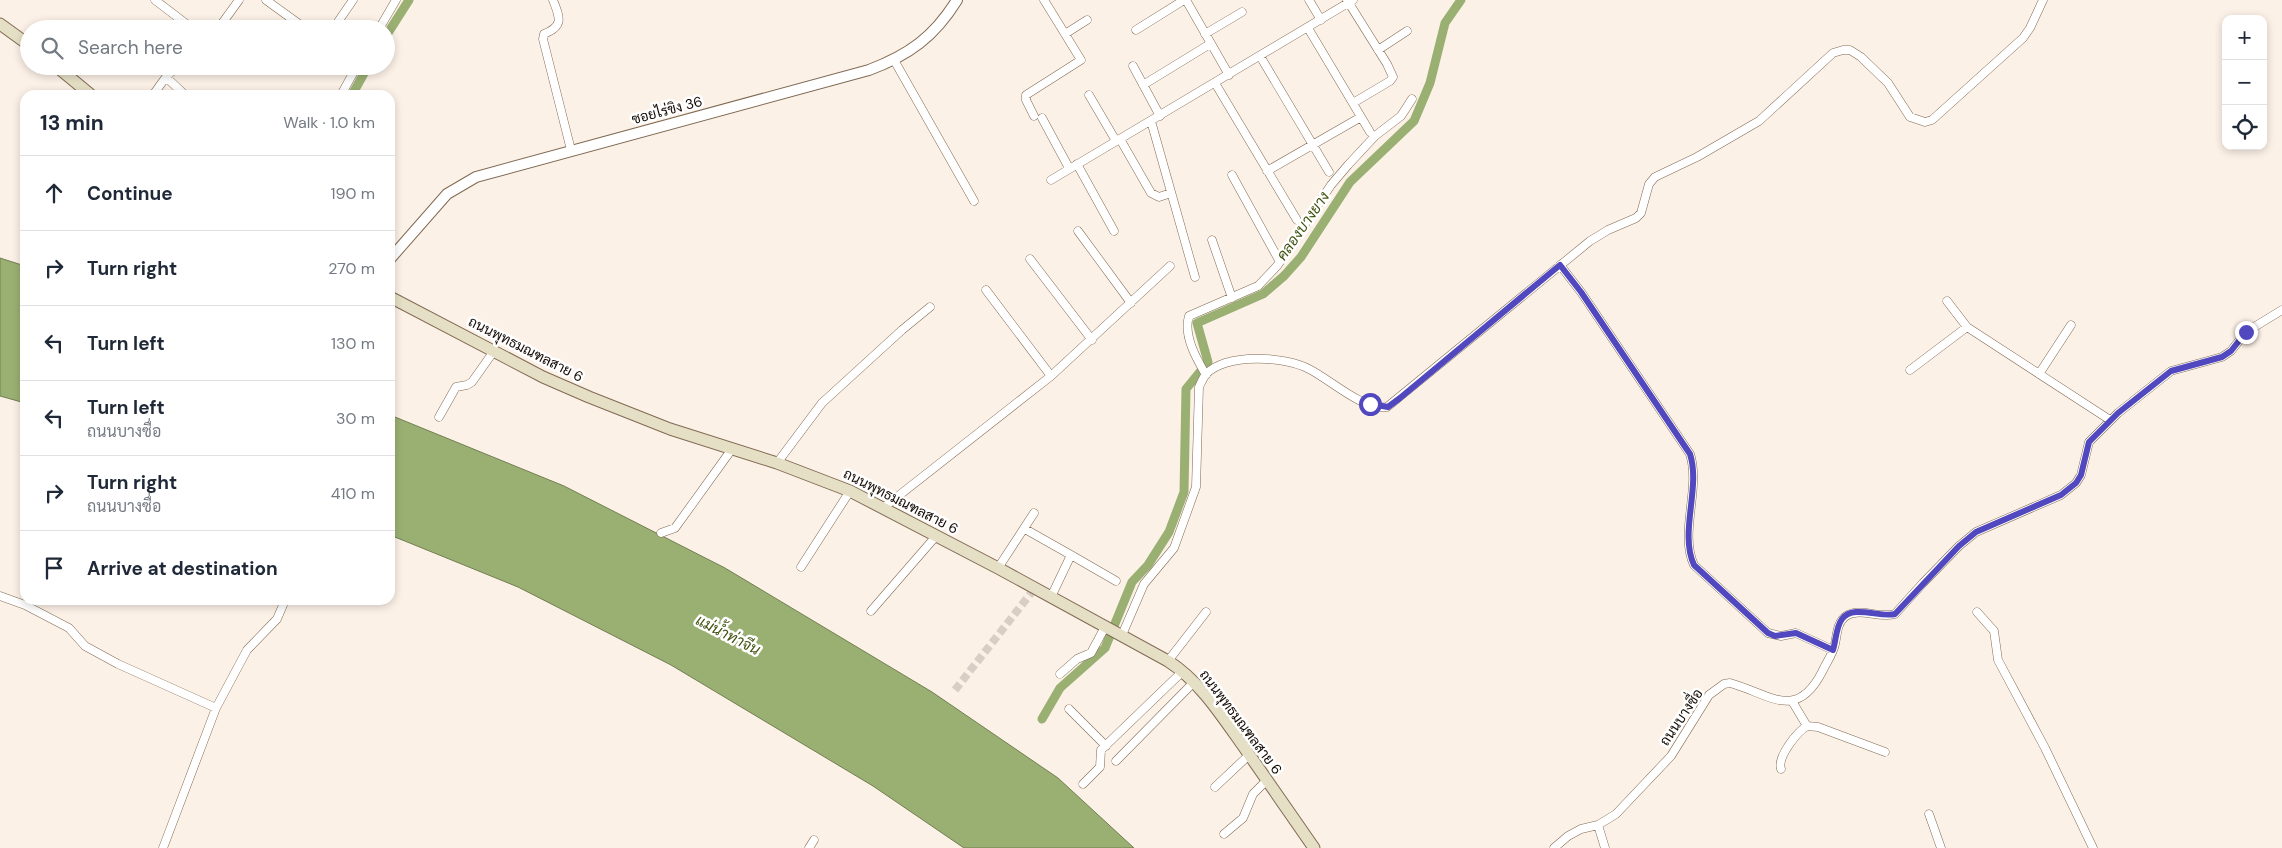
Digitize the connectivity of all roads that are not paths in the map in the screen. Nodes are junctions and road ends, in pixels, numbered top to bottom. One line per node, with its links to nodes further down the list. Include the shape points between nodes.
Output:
1 (155, 0): 14 (street)
2 (239, 0): 15 (street)
3 (266, 0): 16 (street)
4 (353, 0): 17 (street)
5 (396, 0): 18 (street)
6 (553, 0): 52 (street, via 559,22 552,31 544,34 543,39)
7 (957, 0): 31 (street, ซอยไร่ขิง 36, via 932,33)
8 (1185, 0): 23 (street); 26 (street)
9 (1309, 0): 20 (street)
10 (2043, 0): 68 (street, via 2022,38 1932,120 1925,122 1910,117 1888,83 1861,57 1850,50 1833,53 1759,121 1655,177 1649,184 1641,213 1636,218 1590,241)
11 (1048, 1): 25 (street)
12 (1349, 1): 20 (street); 29 (street)
13 (1242, 12): 26 (street)
14 (181, 20)
15 (225, 20)
16 (294, 20)
17 (339, 20)
18 (384, 20)
19 (1087, 20): 25 (street)
20 (1321, 20): 22 (street)
21 (0, 24): 27 (main road)
22 (1308, 28): 30 (street); 45 (street)
23 (1136, 30)
24 (1407, 31): 29 (street)
25 (1065, 34): 54 (street, via 1081,60 1026,95 1026,100)
26 (1205, 34): 28 (street)
27 (20, 38)
28 (1210, 44): 35 (street); 38 (street)
29 (1378, 50): 45 (street, via 1392,77)
30 (1260, 56): 35 (street); 51 (street)
31 (894, 60): 52 (street, ซอยไร่ขิง 36, via 868,70); 60 (street)
32 (1132, 66): 38 (street)
33 (67, 75): 39 (main road)
34 (352, 75): 42 (street)
35 (1229, 75): 37 (street)
36 (166, 77): 40 (street); 41 (street)
37 (1215, 83): 46 (street); 55 (street)
38 (1143, 85): 46 (street)
39 (85, 90)
40 (157, 90)
41 (180, 90)
42 (344, 90)
43 (1089, 95): 50 (street)
44 (1412, 99): 67 (street, via 1401,116 1376,136 1331,185)
45 (1352, 103): 47 (street)
46 (1160, 116): 48 (street)
47 (1361, 117): 49 (street); 51 (street)
48 (1151, 121): 50 (street); 59 (street)
49 (1370, 132)
50 (1118, 140): 53 (street); 59 (street, via 1151,194 1159,197)
51 (1312, 144): 55 (street); 56 (street)
52 (571, 150): 65 (street, ซอยไร่ขิง 36, via 476,177 448,194)
53 (1077, 164): 54 (street); 63 (street)
54 (1069, 168): 58 (street)
55 (1267, 170): 61 (street)
56 (1329, 172)
57 (1232, 175): 67 (street)
58 (1051, 180)
59 (1171, 194): 70 (street)
60 (974, 201)
61 (1296, 220)
62 (1078, 231): 75 (street)
63 (1114, 231)
64 (1212, 240): 72 (street)
65 (395, 253)
66 (1030, 259): 80 (street)
67 (1280, 262): 72 (street, via 1258,286)
68 (1560, 265): 83 (street, via 1388,407 1355,398 1310,369 1290,362 1242,360); 110 (street, via 1690,454 1693,482 1689,550 1694,565 1768,633 1781,636 1796,633)
69 (1170, 266): 75 (street)
70 (1195, 277)
71 (986, 290): 85 (street)
72 (1232, 298): 83 (street, via 1189,316 1187,328)
73 (395, 300): 81 (main road, ถนนพุทธมณฑลสาย 6)
74 (1947, 301): 79 (street)
75 (1131, 303): 80 (street)
76 (930, 307): 89 (street, via 822,403)
77 (2282, 310): 87 (street, via 2246,332 2222,357 2171,371)
78 (2071, 325): 84 (street)
79 (1967, 327): 82 (street); 84 (street)
80 (1092, 340): 85 (street)
81 (494, 351): 86 (street, via 472,382 456,387); 88 (main road, ถนนพุทธมณฑลสาย 6, via 588,397)
82 (1910, 370)
83 (1205, 373): 109 (street, via 1198,396 1196,487 1192,500 1174,548 1144,584)
84 (2039, 374): 87 (street)
85 (1051, 376): 91 (street)
86 (439, 417)
87 (2110, 420): 110 (street, via 2089,442 2081,475 2069,489 1976,532 1895,614 1860,612 1848,615 1842,620)
88 (732, 449): 89 (main road, ถนนพุทธมณฑลสาย 6); 94 (street, via 675,528)
89 (776, 463): 90 (main road, ถนนพุทธมณฑลสาย 6)
90 (850, 491): 91 (main road, ถนนพุทธมณฑลสาย 6); 97 (street)
91 (883, 508): 95 (main road, ถนนพุทธมณฑลสาย 6)
92 (1034, 513): 93 (street)
93 (1025, 529): 96 (street); 98 (street)
94 (661, 533)
95 (937, 535): 98 (main road, ถนนพุทธมณฑลสาย 6); 105 (street)
96 (1071, 555): 99 (street); 101 (street)
97 (801, 567)
98 (998, 568): 101 (main road, ถนนพุทธมณฑลสาย 6)
99 (1116, 581)
100 (0, 596): 102 (street)
101 (1051, 597): 108 (main road, ถนนพุทธมณฑลสาย 6)
102 (20, 603)
103 (25, 605): 116 (street, via 68,628 85,646 118,664)
104 (283, 605): 116 (street, via 277,619 247,650)
105 (871, 611)
106 (1206, 612): 111 (street)
107 (1977, 612): 137 (street, via 1994,631 1998,660)
108 (1105, 627): 109 (main road, ถนนพุทธมณฑลสาย 6); 113 (street, via 1091,653)
109 (1122, 636): 111 (main road, ถนนพุทธมณฑลสาย 6)
110 (1833, 650): 115 (street, via 1814,687)
111 (1168, 661): 112 (main road, ถนนพุทธมณฑลสาย 6)
112 (1184, 671): 114 (main road, ถนนพุทธมณฑลสาย 6); 119 (street)
113 (1060, 674)
114 (1194, 682): 121 (main road, ถนนพุทธมณฑลสาย 6); 122 (street)
115 (1793, 703): 118 (street); 128 (street, ถนนบางซื่อ, via 1730,683 1716,689 1702,704 1671,756 1658,771 1616,814)
116 (216, 708): 131 (street)
117 (1069, 709): 119 (street)
118 (1807, 726): 120 (street, via 1818,727); 123 (street, via 1789,745 1781,760)
119 (1106, 746): 125 (street, via 1100,753 1100,767)
120 (1885, 752)
121 (1249, 755): 124 (main road, ถนนพุทธมณฑลสาย 6); 126 (street)
122 (1116, 761)
123 (1782, 769)
124 (1267, 780): 129 (street, via 1253,794 1243,818); 133 (main road, ถนนพุทธมณฑลสาย 6)
125 (1083, 784)
126 (1215, 787)
127 (1929, 814): 136 (street)
128 (1598, 825): 134 (street, ถนนบางซื่อ, via 1581,829); 135 (street)
129 (1224, 834)
130 (814, 840): 132 (street)
131 (163, 848)
132 (809, 848)
133 (1314, 848)
134 (1554, 848)
135 (1606, 848)
136 (1941, 848)
137 (2093, 848)

